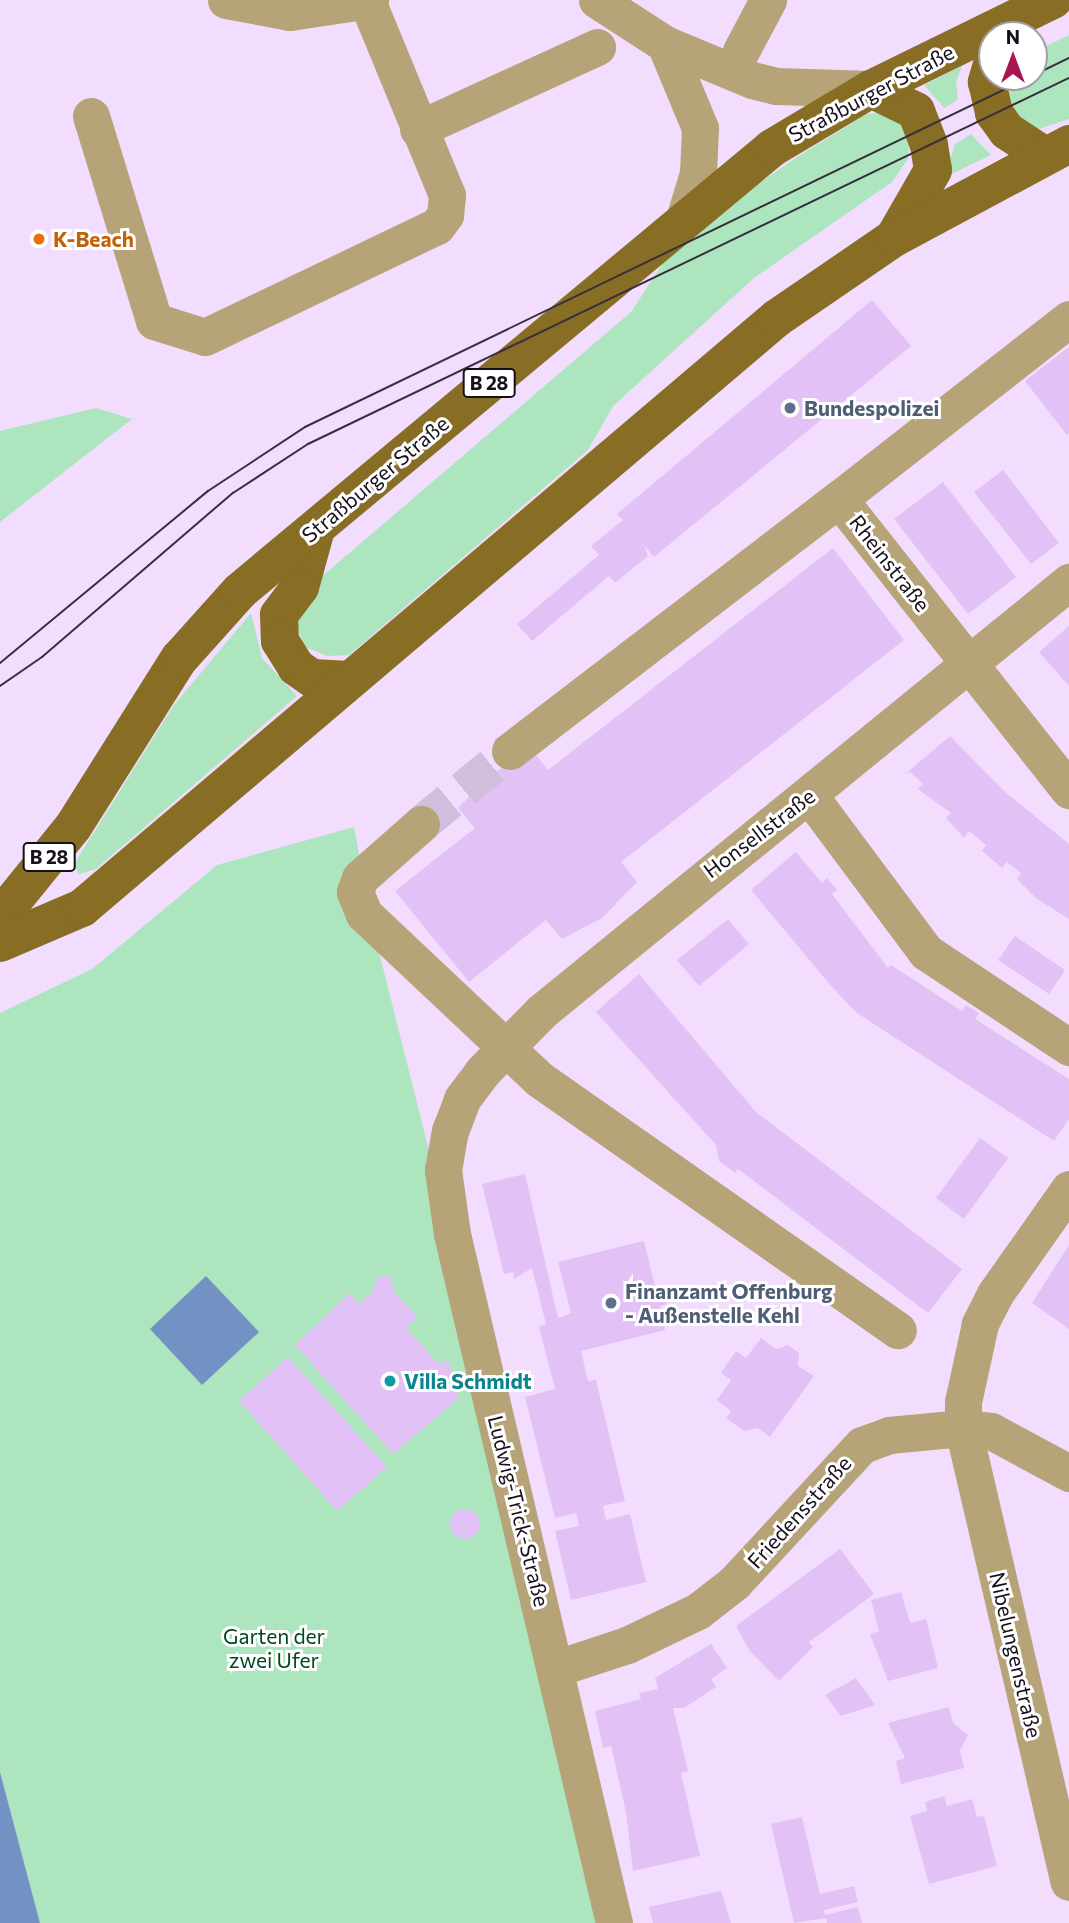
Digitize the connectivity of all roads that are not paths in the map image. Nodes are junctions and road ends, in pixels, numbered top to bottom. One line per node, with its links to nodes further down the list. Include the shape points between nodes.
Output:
1 (226, 0): 5 (street, via 255,9)
2 (597, 0): 7 (street)
3 (768, 0): 9 (street)
4 (369, 1): 5 (street); 13 (street)
5 (323, 5)
6 (1029, 16): 10 (main road, Straßburger Straße / B 28)
7 (664, 44): 10 (street, via 776,86); 15 (street, via 700,128 698,173)
8 (597, 47): 13 (street)
9 (741, 51)
10 (871, 89): 15 (main road, Straßburger Straße / B 28, via 772,148); 16 (main road, via 916,111 933,170)
11 (989, 91): 14 (main road, via 994,113 1016,139)
12 (91, 116): 13 (street, via 154,321 205,337 437,226 445,215 447,195)
13 (418, 130)
14 (1057, 150): 16 (main road, B 28)
15 (685, 216): 19 (main road, Straßburger Straße / B 28)
16 (894, 238): 22 (main road, B 28, via 777,318)
17 (1069, 319): 18 (street, Rheinstraße)
18 (839, 499): 21 (street, Rheinstraße); 23 (street)
19 (316, 529): 22 (main road, via 300,587 279,615 280,641 296,667 312,678); 27 (main road, Straßburger Straße / B 28, via 212,617 143,712 73,827)
20 (1069, 582): 21 (street, Honsellstraße)
21 (968, 661): 24 (street, Rheinstraße); 25 (street, Honsellstraße)
22 (349, 681): 28 (main road, B 28, via 82,908)
23 (510, 751)
24 (1069, 790)
25 (809, 795): 29 (street, Honsellstraße, via 646,921); 30 (street, via 926,952)
26 (421, 824): 29 (street, via 360,878 359,906)
27 (0, 917)
28 (0, 943)
29 (505, 1046): 31 (street, Honsellstraße); 33 (street, via 539,1079)
30 (1069, 1047)
31 (462, 1099): 36 (street, Ludwig-Trick-Straße, via 443,1170 452,1234)
32 (1069, 1189): 34 (street, via 995,1294 980,1324 963,1402)
33 (898, 1330)
34 (963, 1428): 35 (street, Friedensstraße, via 991,1431); 36 (street, Friedensstraße, via 889,1435 862,1445 734,1583 698,1611 628,1646); 37 (street, Nibelungenstraße)
35 (1067, 1467)
36 (557, 1668): 38 (street, Ludwig-Trick-Straße)
37 (1069, 1882)
38 (614, 1923)

